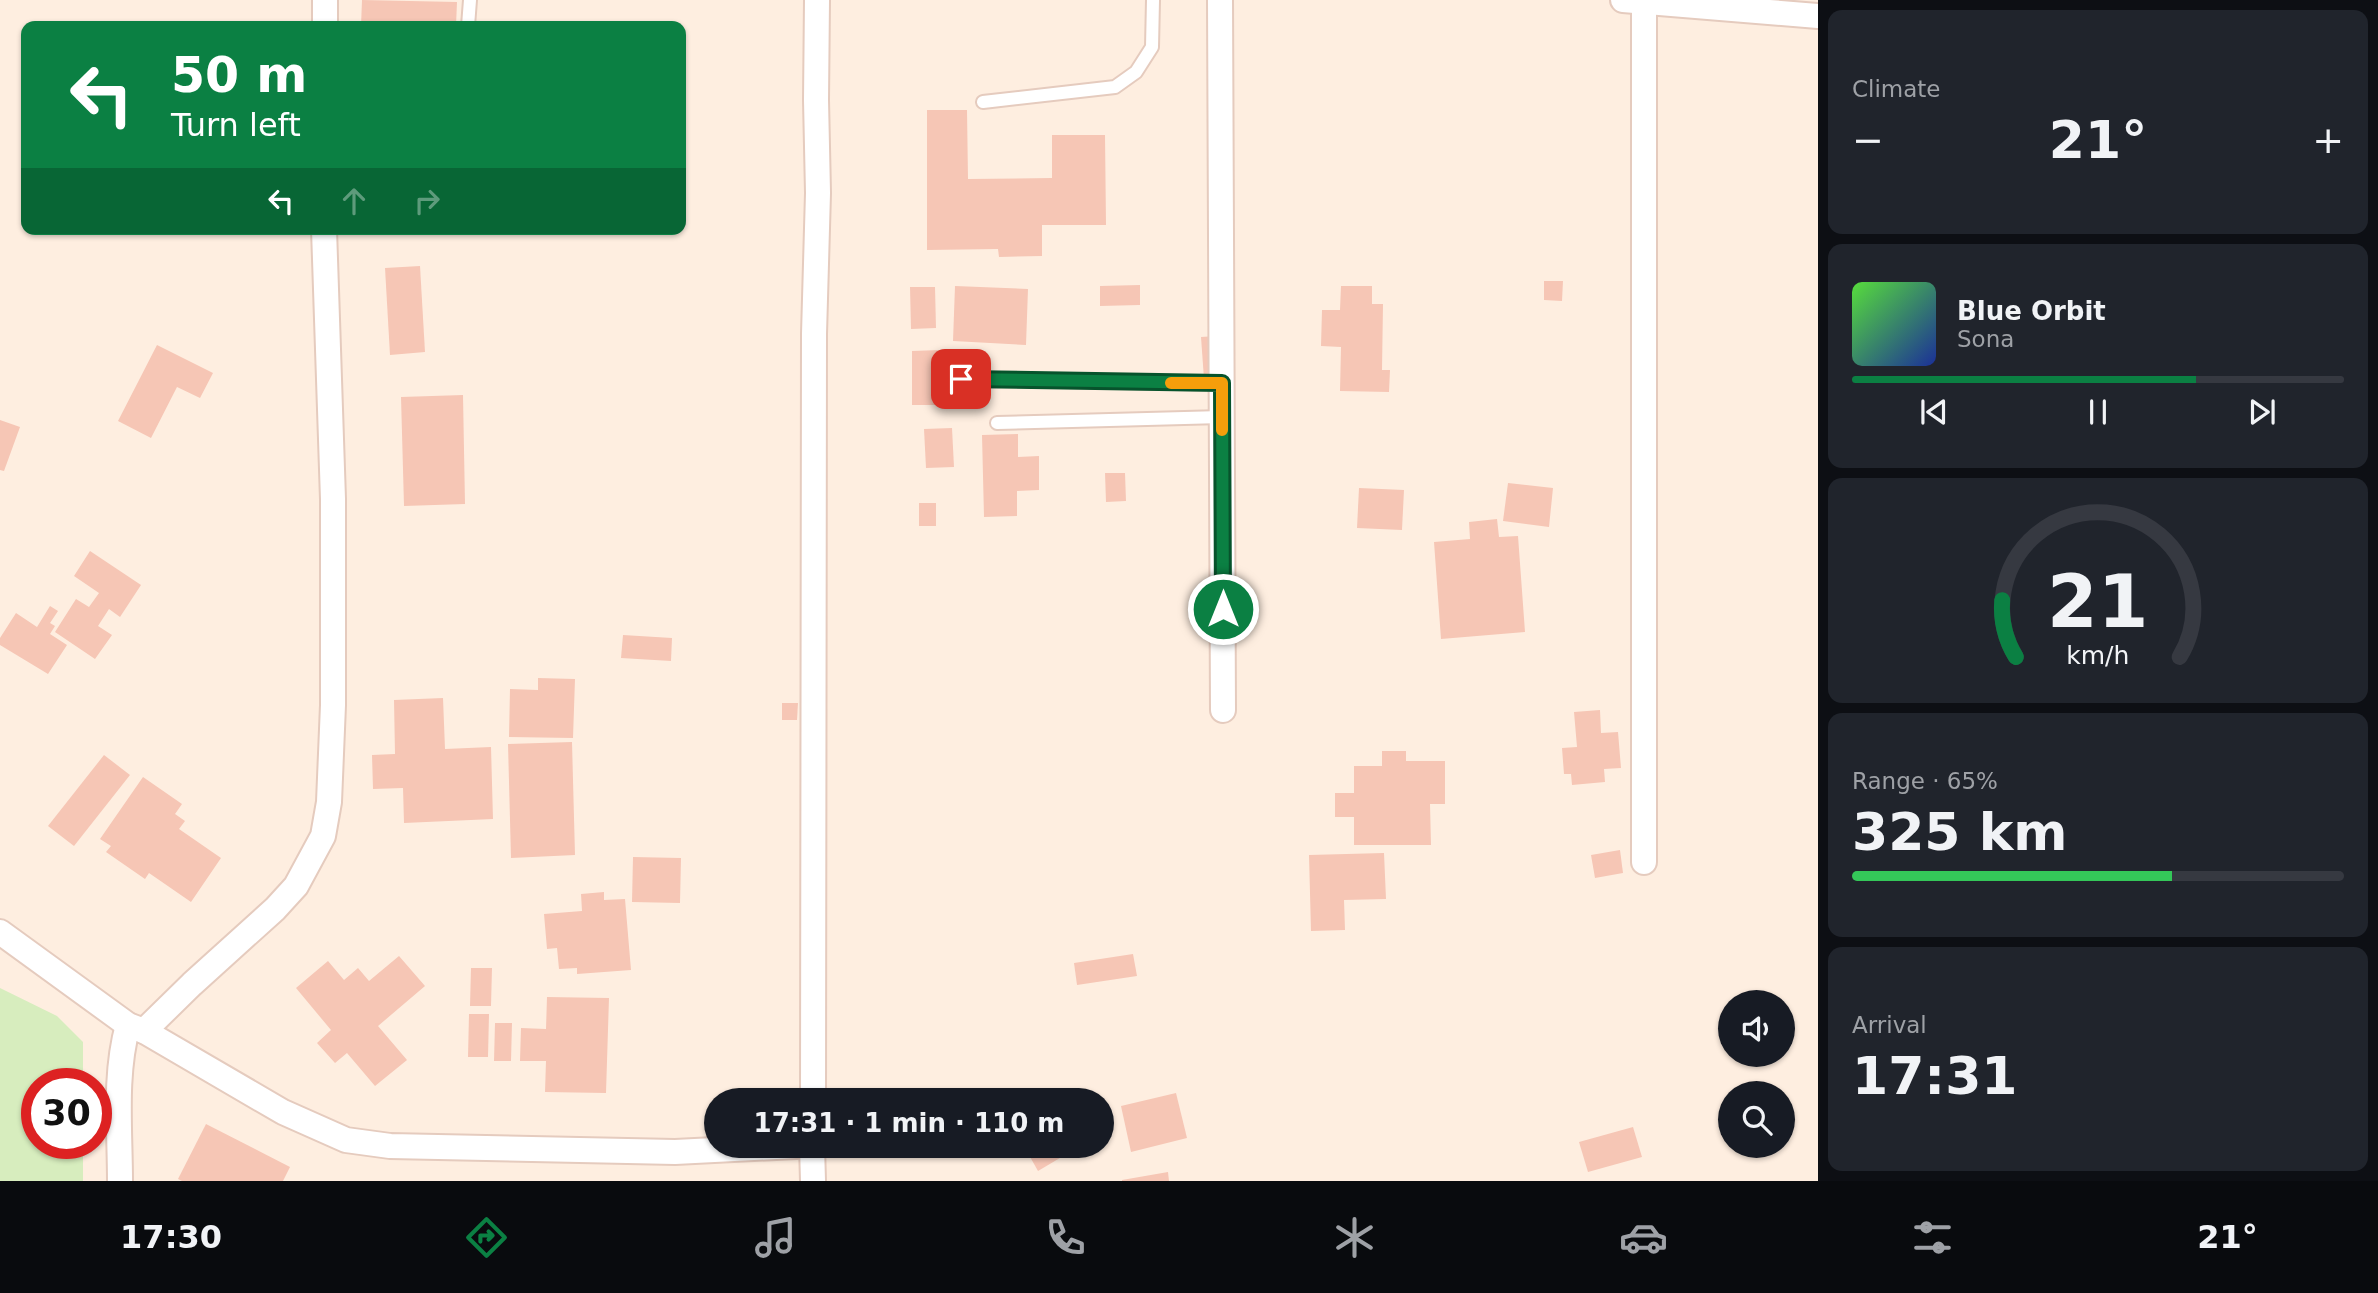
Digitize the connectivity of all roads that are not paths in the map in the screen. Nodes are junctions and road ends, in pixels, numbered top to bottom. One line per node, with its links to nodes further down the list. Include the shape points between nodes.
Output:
1 (325, 0): 8 (street)
2 (470, 0): 9 (lane)
3 (817, 0): 20 (street)
4 (1153, 0): 10 (lane, via 1152,47 1136,72 1115,87)
5 (1220, 0): 13 (street)
6 (1634, 1): 7 (street); 17 (street)
7 (1818, 16)
8 (325, 21)
9 (468, 21)
10 (984, 102)
11 (324, 235): 19 (street, via 333,705 323,836 282,902)
12 (961, 379): 13 (lane)
13 (1222, 383): 14 (street)
14 (1222, 417): 15 (lane); 16 (street)
15 (997, 423)
16 (1223, 710)
17 (1644, 862)
18 (0, 932): 19 (street)
19 (136, 1028): 21 (street, via 283,1112 345,1140 390,1146); 23 (street, via 121,1048)
20 (813, 1088)
21 (704, 1151)
22 (812, 1158): 24 (street)
23 (120, 1181)
24 (813, 1181)

